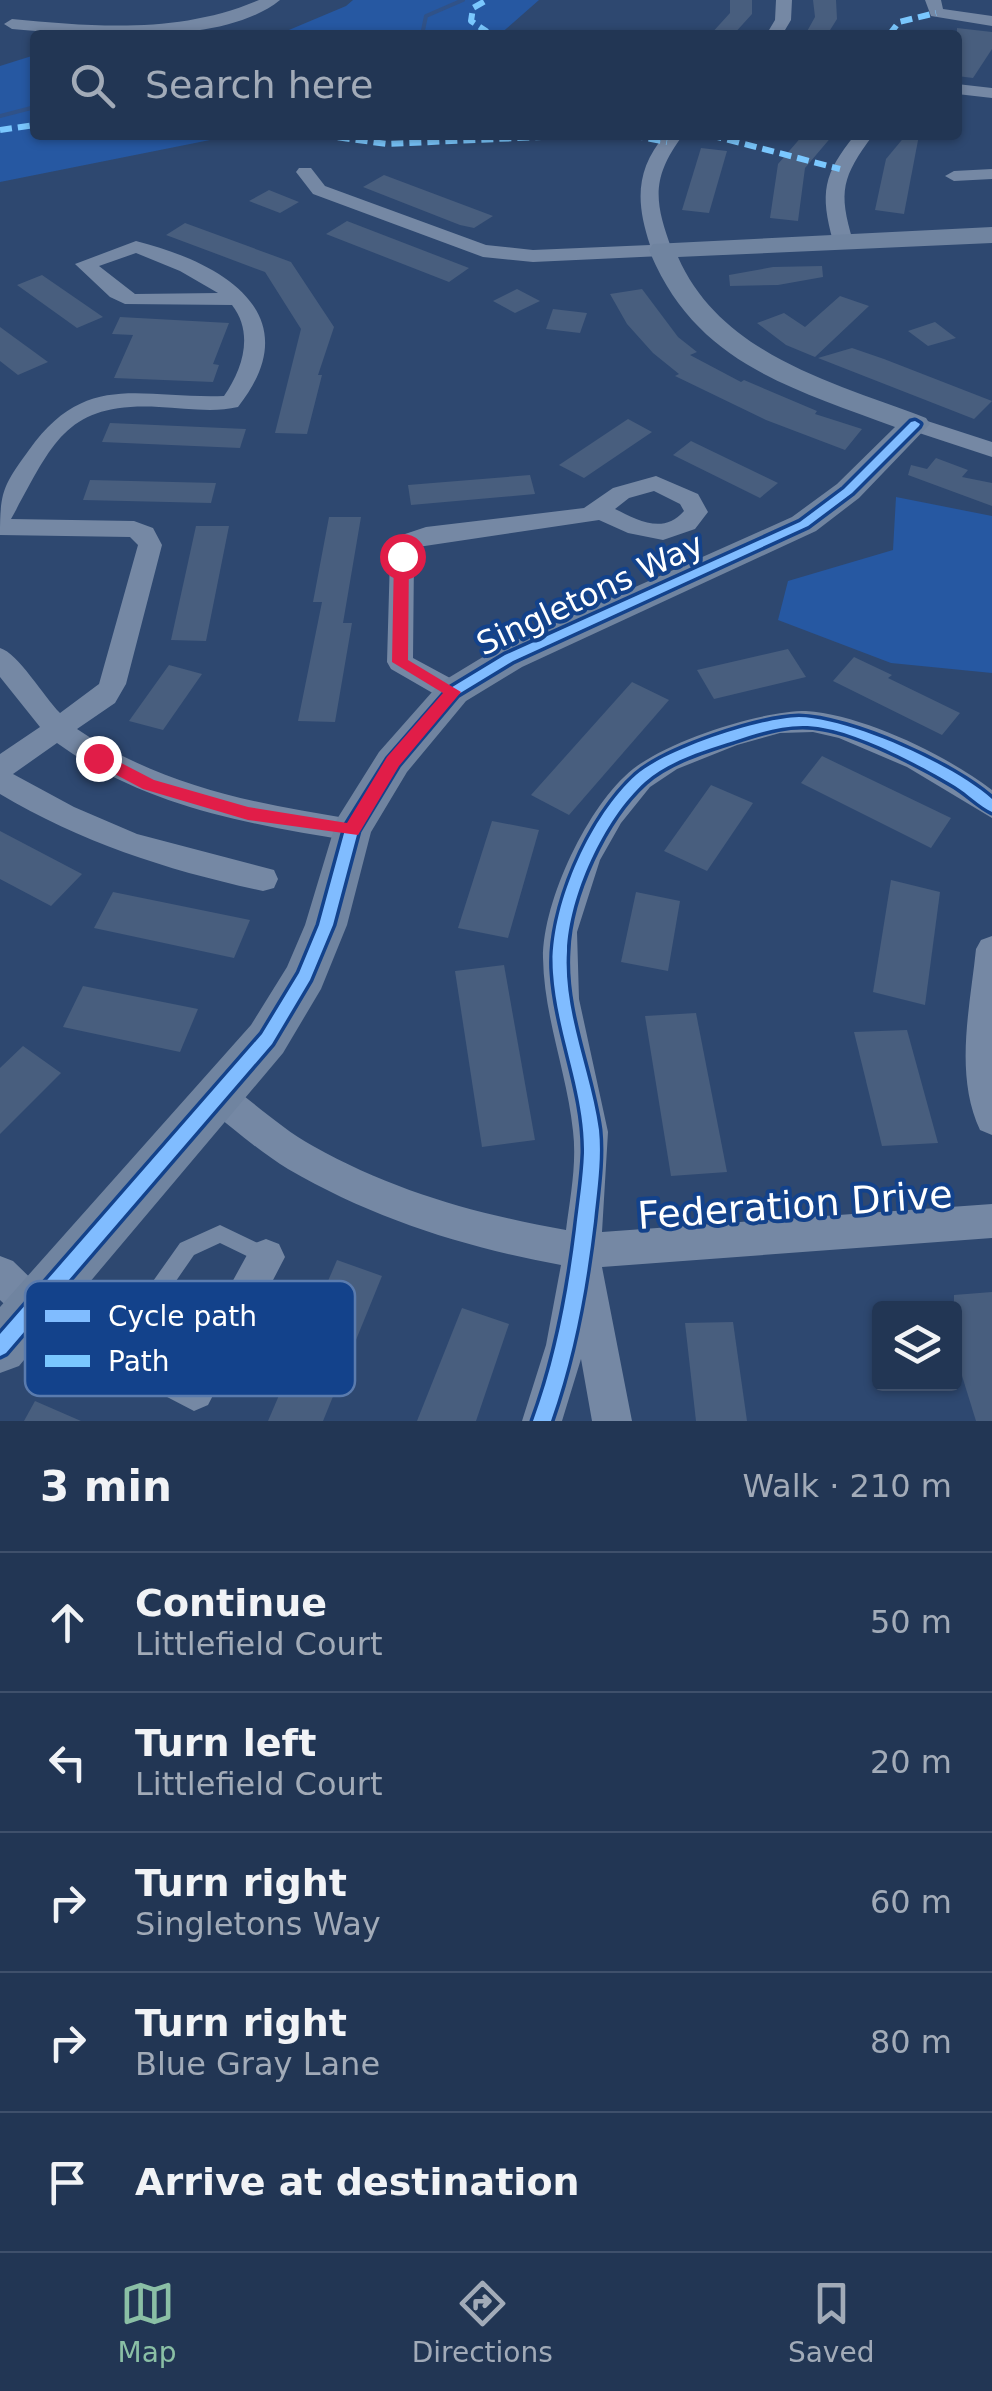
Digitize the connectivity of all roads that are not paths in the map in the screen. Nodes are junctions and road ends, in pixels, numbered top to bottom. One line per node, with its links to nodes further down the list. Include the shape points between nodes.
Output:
1 (272, 0): 5 (street, via 244,13 148,30)
2 (784, 0): 6 (street)
3 (933, 0): 4 (street, via 936,14)
4 (992, 21)
5 (11, 22)
6 (777, 30)
7 (962, 90): 8 (street)
8 (992, 93)
9 (670, 140): 16 (street, via 646,180 649,216)
10 (861, 140): 15 (street, via 835,178 831,199)
11 (305, 172): 16 (street, via 319,190 483,251 533,256)
12 (992, 174): 13 (street)
13 (954, 176)
14 (992, 235): 15 (street)
15 (843, 242): 16 (street)
16 (662, 250): 18 (street, via 682,296 728,339 799,378)
17 (237, 299): 17 (street, via 224,286 136,247 85,264 132,300); 21 (street, via 257,331 248,369 230,402 82,408 24,471)
18 (915, 424): 19 (street); 24 (street, Singletons Way, via 804,524 510,658)
19 (992, 450)
20 (598, 510): 24 (street, via 408,542 402,556 400,662)
21 (0, 518)
22 (0, 527): 25 (street, via 134,529 150,545 112,684)
23 (0, 658): 25 (street)
24 (453, 692): 29 (street, Singletons Way, via 393,762)
25 (55, 730): 26 (street); 29 (street, via 149,784 248,814)
26 (0, 768)
27 (0, 780): 30 (street, via 79,826 138,849)
28 (992, 807): 35 (street, via 944,775 829,724 785,722 708,744 641,777 575,880 559,952 591,1133)
29 (352, 830): 32 (street, Singletons Way, via 305,976 268,1039)
30 (263, 879)
31 (992, 949): 33 (street, via 982,1072)
32 (220, 1098): 35 (street, Federation Drive, via 298,1156 403,1208 488,1234); 38 (street, Singletons Way)
33 (992, 1119)
34 (992, 1221): 35 (street, Federation Drive)
35 (582, 1251): 44 (street, via 568,1333); 45 (street)
36 (266, 1257): 39 (lane, via 220,1234 187,1249); 40 (street)
37 (0, 1274): 41 (street)
38 (60, 1281)
39 (165, 1281)
40 (253, 1281)
41 (25, 1298)
42 (25, 1321): 43 (street, Singletons Way)
43 (0, 1347)
44 (542, 1421)
45 (612, 1421)

